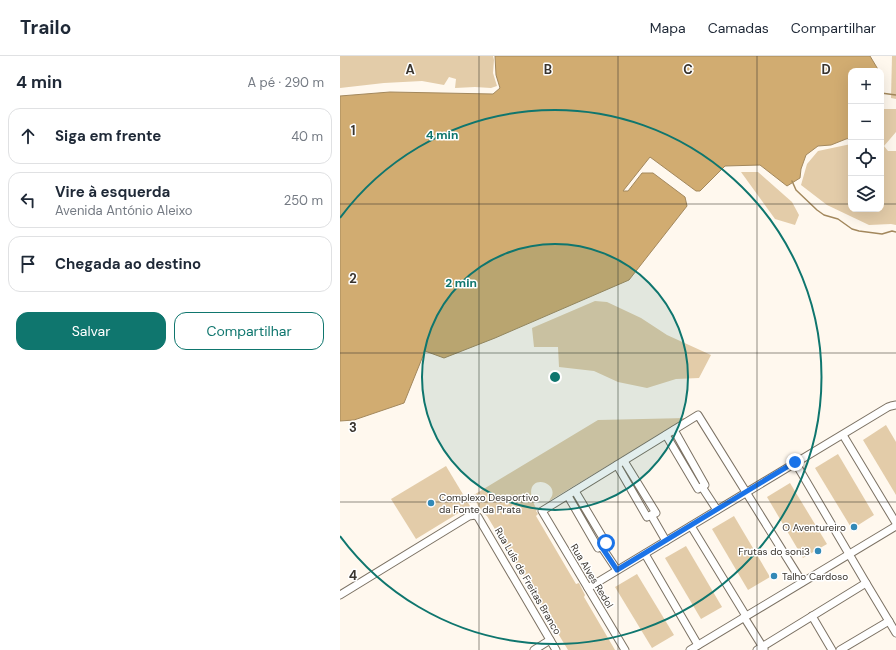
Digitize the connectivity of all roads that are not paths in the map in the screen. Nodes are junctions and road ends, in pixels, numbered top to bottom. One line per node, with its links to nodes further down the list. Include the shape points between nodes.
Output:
1 (896, 405): 4 (street)
2 (674, 430): 3 (street); 8 (street, via 705,485); 10 (street, via 698,415)
3 (666, 435): 5 (street); 8 (street, via 698,489)
4 (843, 435): 6 (street); 14 (street)
5 (624, 461): 7 (street); 13 (street, via 656,513)
6 (795, 462): 10 (street); 19 (street)
7 (617, 465): 9 (street); 13 (street, via 647,517)
8 (702, 487): 12 (street)
9 (575, 491): 11 (street); 17 (street, via 606,543)
10 (746, 493): 12 (street); 21 (street)
11 (568, 496): 17 (street, via 598,548); 23 (street, Rua Alves Redol, via 542,511)
12 (717, 510): 15 (street)
13 (651, 516): 16 (street)
14 (896, 524): 19 (street)
15 (691, 526): 16 (street); 26 (street)
16 (666, 541): 18 (street)
17 (601, 546): 20 (street)
18 (645, 554): 20 (street); 30 (street)
19 (849, 554): 21 (street); 22 (street)
20 (617, 570): 23 (street)
21 (802, 582): 26 (street)
22 (866, 583): 25 (street); 27 (street)
23 (588, 588): 34 (street, Rua Alves Redol)
24 (340, 595): 29 (street, Rua Luís de Freitas Branco, via 469,516 475,515)
25 (812, 616): 31 (street); 35 (street)
26 (745, 617): 30 (street); 31 (street)
27 (889, 621): 28 (street); 36 (street)
28 (896, 633)
29 (550, 640): 32 (street); 33 (street, Rua Luís de Freitas Branco)
30 (695, 648)
31 (762, 649)
32 (534, 650)
33 (556, 650)
34 (625, 650)
35 (832, 650)
36 (840, 650)

